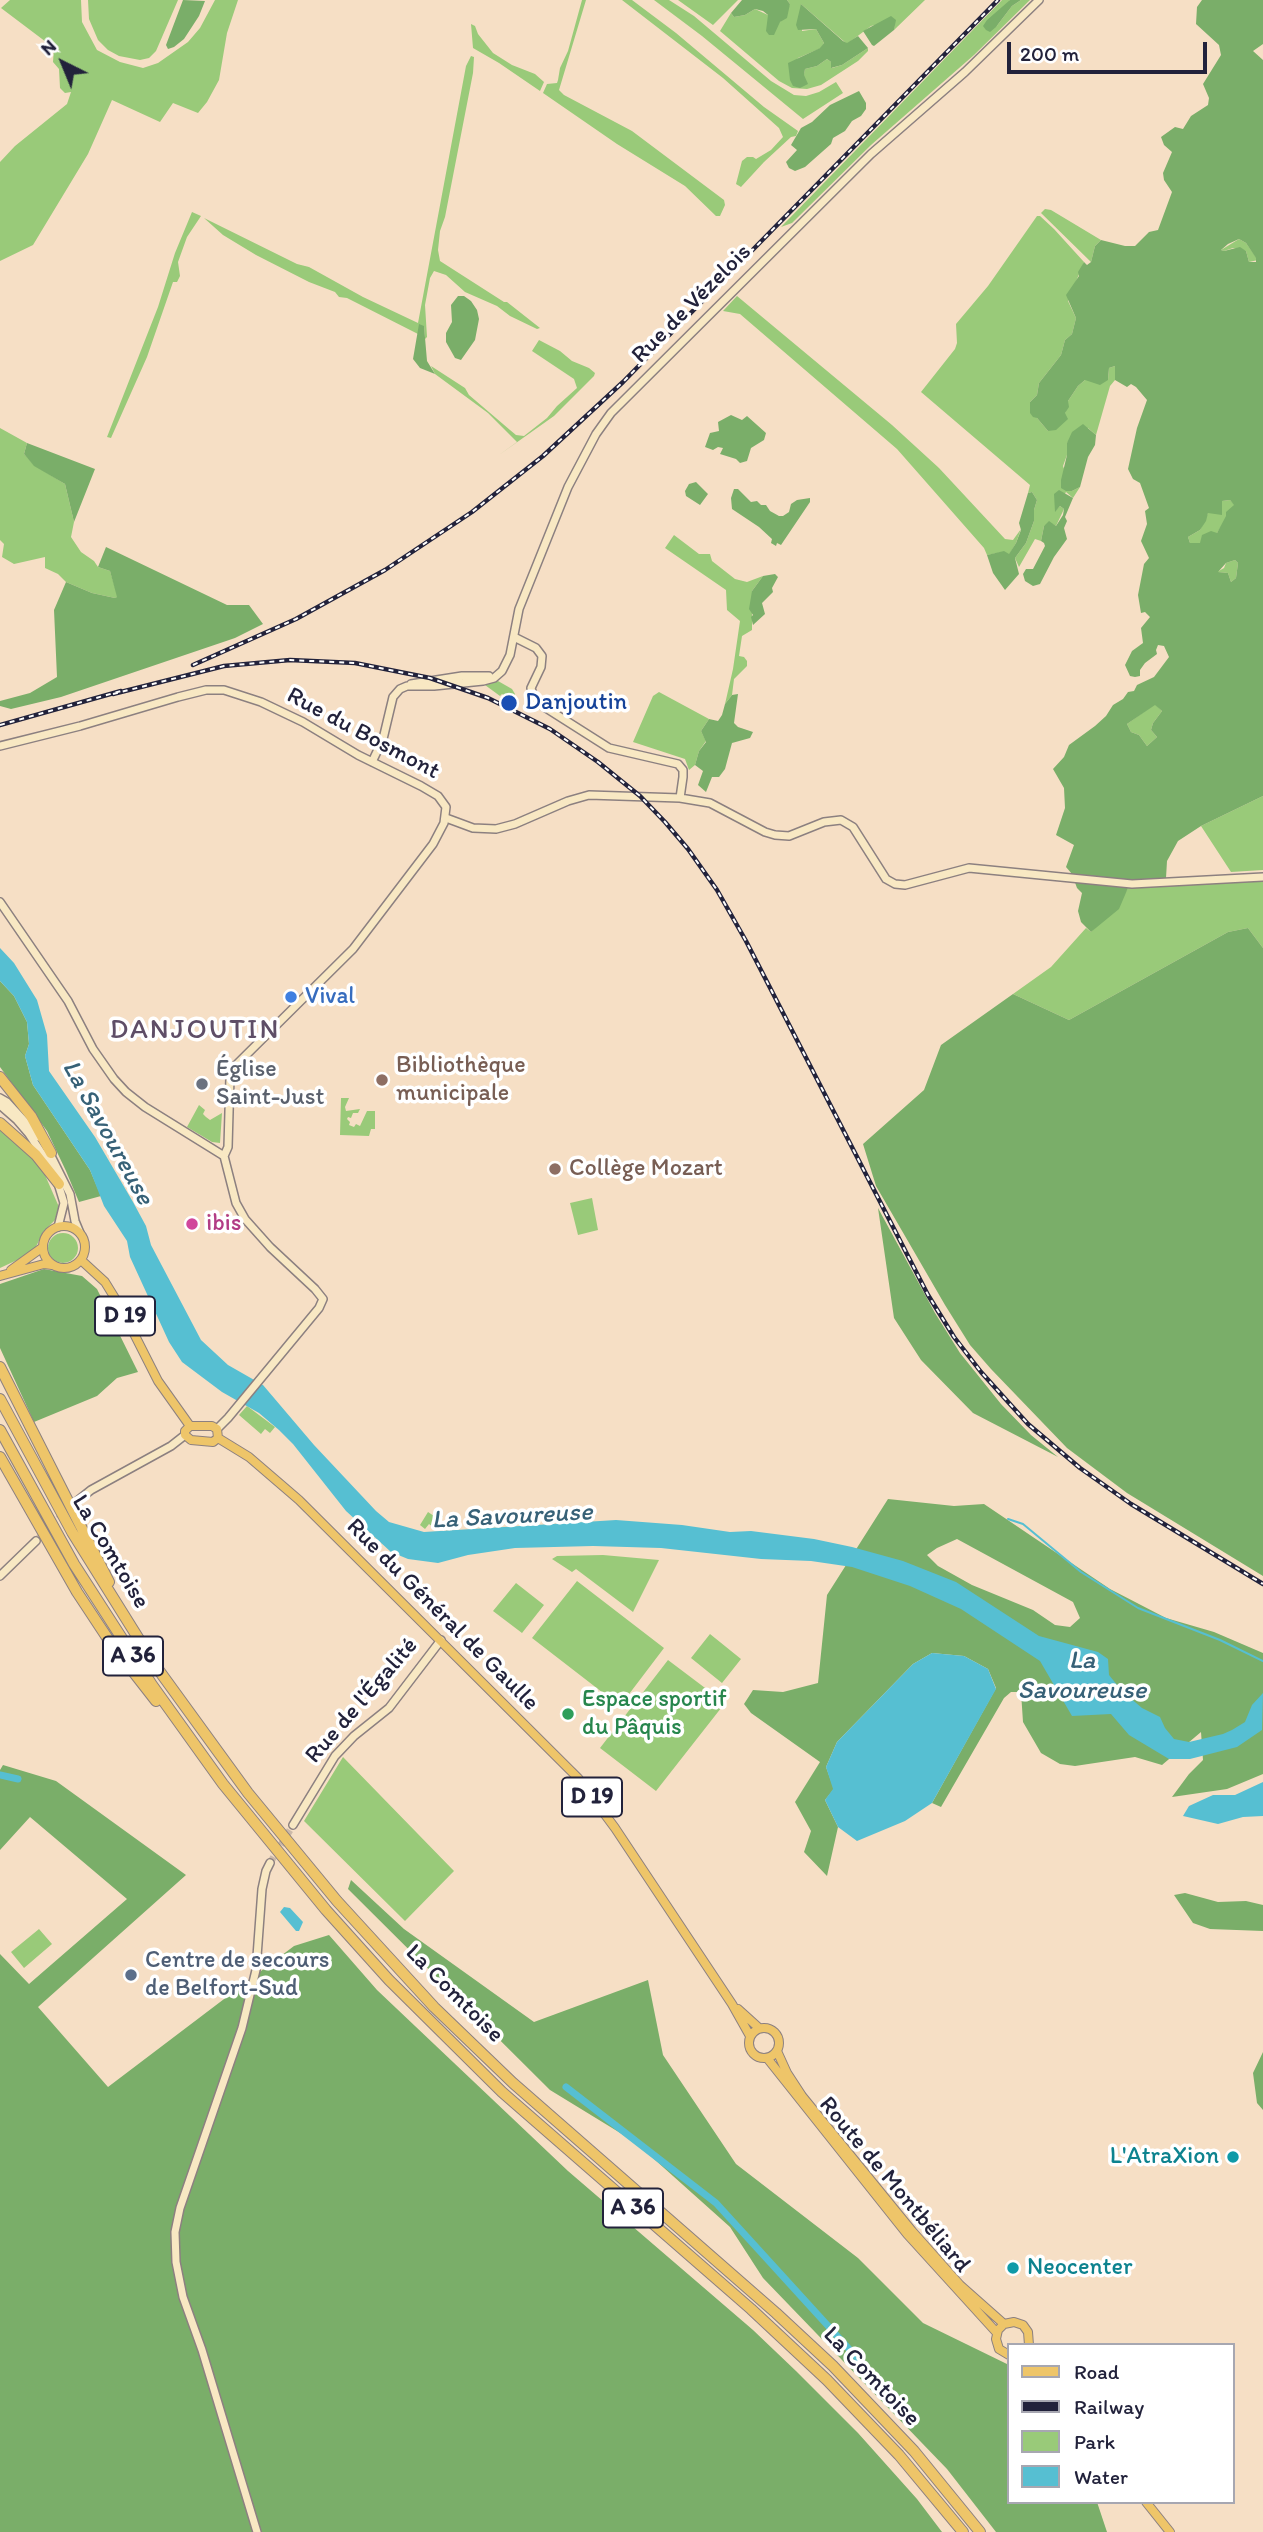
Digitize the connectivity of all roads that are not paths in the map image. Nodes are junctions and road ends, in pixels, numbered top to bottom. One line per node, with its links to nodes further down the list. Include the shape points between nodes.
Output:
1 (1039, 0): 2 (street, Rue de Vézelois, via 975,64 871,154 611,413 568,487 519,609)
2 (514, 638): 3 (street, Rue de Vézelois); 7 (street, via 542,656 531,688 535,701 609,748 678,764 683,770)
3 (505, 667): 4 (street, via 488,676); 4 (street, via 491,679)
4 (407, 686): 6 (street, via 393,697)
5 (0, 746): 6 (street, Rue du Bosmont, via 215,689 274,708)
6 (372, 762): 8 (street, Rue du Bosmont, via 438,796 446,807)
7 (680, 798): 8 (street, Rue du Bosmont, via 589,795 488,830); 9 (street, Rue du Bosmont, via 710,803 765,832 783,836 841,820 853,827 886,879 895,884 969,868 1132,884)
8 (446, 817): 16 (street, via 433,844 353,949 233,1068 229,1147)
9 (1263, 877)
10 (0, 902): 16 (street, via 114,1079 145,1107)
11 (0, 1077): 15 (highway, via 31,1116)
12 (0, 1098): 15 (street)
13 (0, 1105): 17 (street, via 34,1141)
14 (0, 1123): 17 (highway)
15 (51, 1153): 19 (street, via 70,1194)
16 (224, 1156): 28 (street, via 245,1219 323,1299)
17 (59, 1184): 18 (street, via 64,1209)
18 (58, 1227): 19 (main road, via 72,1227); 20 (main road, via 47,1234)
19 (80, 1233): 21 (main road, via 85,1248)
20 (43, 1247): 22 (main road); 23 (main road)
21 (81, 1259): 22 (main road, via 68,1267); 26 (main road, D 19, via 105,1282 158,1381)
22 (54, 1265): 23 (main road)
23 (0, 1276)
24 (0, 1367): 35 (highway)
25 (0, 1399): 35 (highway, La Comtoise / A 36, via 72,1532)
26 (190, 1426): 28 (main road, via 212,1426); 29 (main road)
27 (0, 1430): 36 (highway, La Comtoise / A 36, via 97,1600)
28 (217, 1433): 29 (main road, via 213,1442); 34 (main road, Rue du Général de Gaulle / D 19, via 299,1500)
29 (185, 1435): 31 (street)
30 (0, 1459): 36 (highway, via 98,1625)
31 (76, 1502)
32 (36, 1541): 33 (street)
33 (0, 1576)
34 (441, 1640): 37 (street, Rue de l'Égalité, via 389,1708 335,1756); 39 (main road, Rue du Général de Gaulle / D 19, via 578,1778)
35 (155, 1665): 51 (highway, La Comtoise / A 36, via 268,1819 408,1979 513,2083 833,2366 914,2451)
36 (212, 1769): 50 (highway, La Comtoise / A 36, via 311,1892 433,2025 561,2146 808,2361 881,2435)
37 (293, 1825)
38 (270, 1864): 49 (street, via 262,1889 256,1970 242,2028 175,2232 183,2297)
39 (732, 2004): 40 (main road, D 19); 41 (main road, D 19)
40 (759, 2028): 41 (main road); 42 (main road, via 776,2032 780,2040)
41 (750, 2036): 43 (main road, via 751,2050 757,2057)
42 (777, 2051): 43 (main road); 44 (main road, Route de Montbéliard, via 802,2096 912,2231 960,2285)
43 (767, 2058): 45 (main road, Route de Montbéliard, via 907,2234)
44 (1004, 2324): 45 (main road); 46 (main road, Route de Montbéliard, via 1023,2325)
45 (997, 2333): 47 (main road, Route de Montbéliard, via 999,2349)
46 (1028, 2343)
47 (1007, 2354)
48 (1148, 2504): 52 (main road)
49 (257, 2532)
50 (963, 2532)
51 (980, 2532)
52 (1170, 2532)

